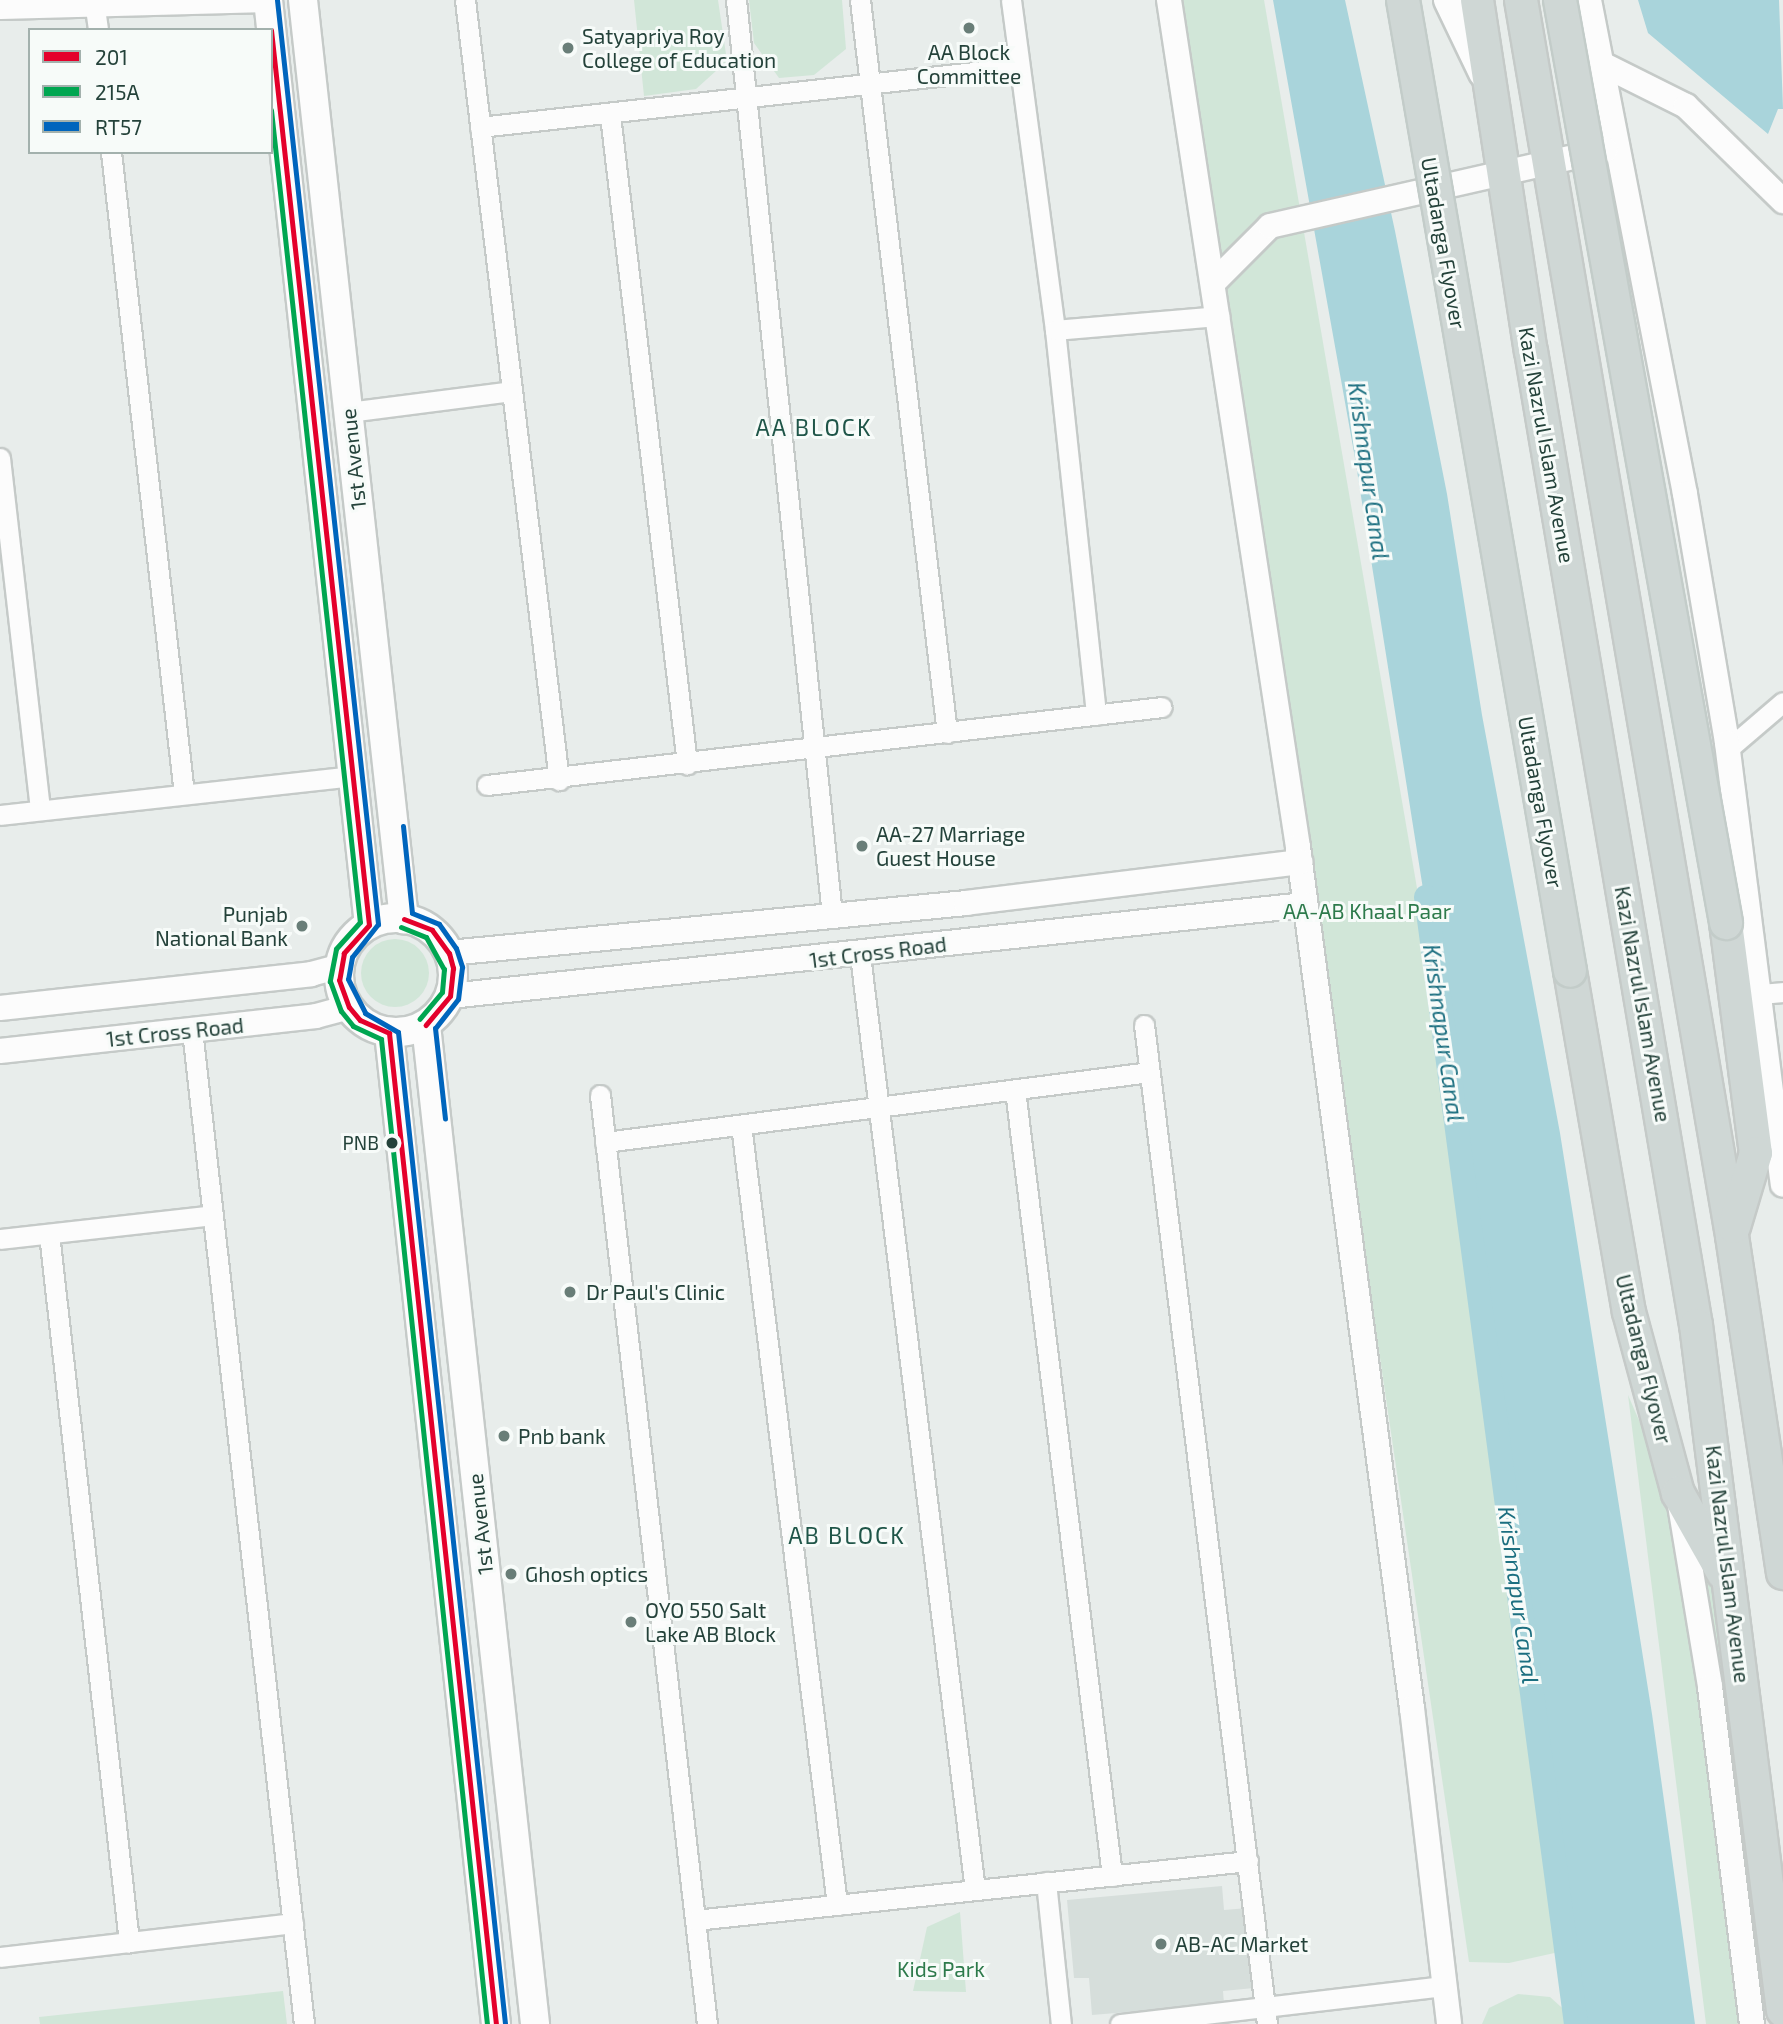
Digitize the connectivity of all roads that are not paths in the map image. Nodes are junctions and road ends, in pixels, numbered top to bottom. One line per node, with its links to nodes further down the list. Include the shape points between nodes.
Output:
1 (303, 0): 35 (main road, 1st Avenue)
2 (465, 0): 25 (street)
3 (736, 0): 23 (street)
4 (860, 0): 21 (street)
5 (1012, 0): 20 (street)
6 (1169, 0): 31 (street)
7 (1403, 0): 84 (main road, Ultadanga Flyover, bridge, via 1629,1312)
8 (1448, 0): 22 (main road)
9 (1477, 0): 22 (main road, Kazi Nazrul Islam Avenue)
10 (1521, 0): 28 (main road)
11 (1560, 0): 80 (main road, bridge, via 1726,923 1756,1153)
12 (1589, 0): 19 (street)
13 (268, 1): 14 (street); 17 (main road)
14 (95, 8): 15 (street); 16 (street)
15 (0, 9)
16 (97, 28)
17 (271, 28)
18 (273, 47): 38 (main road)
19 (1602, 64): 26 (street); 30 (street, via 1686,106)
20 (1019, 67): 21 (street); 33 (street)
21 (871, 84): 23 (street); 42 (street)
22 (1491, 88): 29 (main road, Kazi Nazrul Islam Avenue)
23 (746, 98): 24 (street); 43 (street)
24 (610, 115): 25 (street); 45 (street)
25 (480, 127): 34 (street)
26 (1619, 147): 28 (street); 44 (street)
27 (111, 154): 49 (street)
28 (1549, 163): 29 (street); 80 (main road)
29 (1503, 172): 31 (street, via 1270,226); 86 (main road, Kazi Nazrul Islam Avenue, via 1686,1258)
30 (1783, 201)
31 (1214, 282): 32 (street)
32 (1219, 316): 33 (street); 52 (street)
33 (1055, 330): 41 (street)
34 (512, 391): 35 (street); 47 (street)
35 (348, 412): 37 (main road, 1st Avenue)
36 (0, 458): 50 (street)
37 (371, 615): 38 (main road); 56 (main road, 1st Avenue)
38 (335, 618): 46 (main road)
39 (1783, 702): 44 (street)
40 (1162, 706): 41 (street)
41 (1096, 715): 42 (street)
42 (947, 733): 43 (street)
43 (815, 749): 45 (street); 55 (street)
44 (1728, 749): 62 (street)
45 (687, 764): 47 (street)
46 (352, 776): 49 (street); 57 (main road)
47 (559, 780): 48 (street)
48 (486, 785)
49 (184, 794): 50 (street)
50 (40, 810): 51 (street)
51 (0, 815)
52 (1300, 862): 53 (street); 54 (street)
53 (966, 903): 55 (street); 58 (street)
54 (1306, 905): 58 (street, 1st Cross Road); 98 (street)
55 (832, 915): 59 (street)
56 (404, 919): 57 (main road); 59 (main road, via 432,930)
57 (369, 925): 61 (main road, via 350,942)
58 (970, 941): 60 (street, 1st Cross Road)
59 (449, 953): 63 (main road, via 453,968)
60 (860, 955): 63 (street, 1st Cross Road); 74 (street)
61 (340, 966): 64 (main road, via 341,987); 65 (street, 1st Cross Road, via 311,974)
62 (1772, 993): 77 (street)
63 (450, 996): 66 (main road)
64 (349, 1007): 68 (street, 1st Cross Road, via 316,1016); 69 (main road, via 360,1020)
65 (0, 1008)
66 (426, 1025): 69 (main road); 82 (main road, 1st Avenue)
67 (1144, 1025): 71 (street)
68 (192, 1030): 70 (street, 1st Cross Road); 78 (street)
69 (389, 1032): 83 (main road, 1st Avenue)
70 (0, 1051)
71 (1150, 1072): 72 (street); 87 (street)
72 (1015, 1090): 74 (street); 88 (street)
73 (600, 1095): 76 (street)
74 (878, 1107): 75 (street); 90 (street)
75 (741, 1125): 76 (street); 91 (street)
76 (605, 1142): 92 (street)
77 (1783, 1184)
78 (213, 1214): 79 (street); 93 (street)
79 (49, 1234): 81 (street); 96 (street)
80 (1732, 1236): 85 (main road)
81 (0, 1239)
82 (468, 1410): 83 (main road); 94 (main road, 1st Avenue)
83 (431, 1415): 95 (main road, 1st Avenue)
84 (1678, 1493): 86 (main road, Ultadanga Flyover); 108 (street, Kazi Nazrul Islam Avenue, via 1710,1687)
85 (1783, 1573)
86 (1731, 1588): 99 (main road, Kazi Nazrul Islam Avenue)
87 (1248, 1861): 88 (street); 100 (street)
88 (1112, 1875): 89 (street)
89 (1045, 1882): 90 (street); 105 (street)
90 (975, 1890): 91 (street)
91 (837, 1905): 92 (street)
92 (695, 1920): 104 (street)
93 (293, 1923): 96 (street); 101 (street)
94 (526, 1938): 95 (main road); 103 (main road, 1st Avenue)
95 (487, 1941): 102 (main road, 1st Avenue)
96 (129, 1942): 97 (street)
97 (0, 1957)
98 (1445, 1986): 100 (street); 107 (street)
99 (1783, 2011)
100 (1267, 2016): 106 (street)
101 (304, 2024)
102 (496, 2024)
103 (535, 2024)
104 (707, 2024)
105 (1061, 2024)
106 (1120, 2024)
107 (1449, 2024)
108 (1752, 2024)

